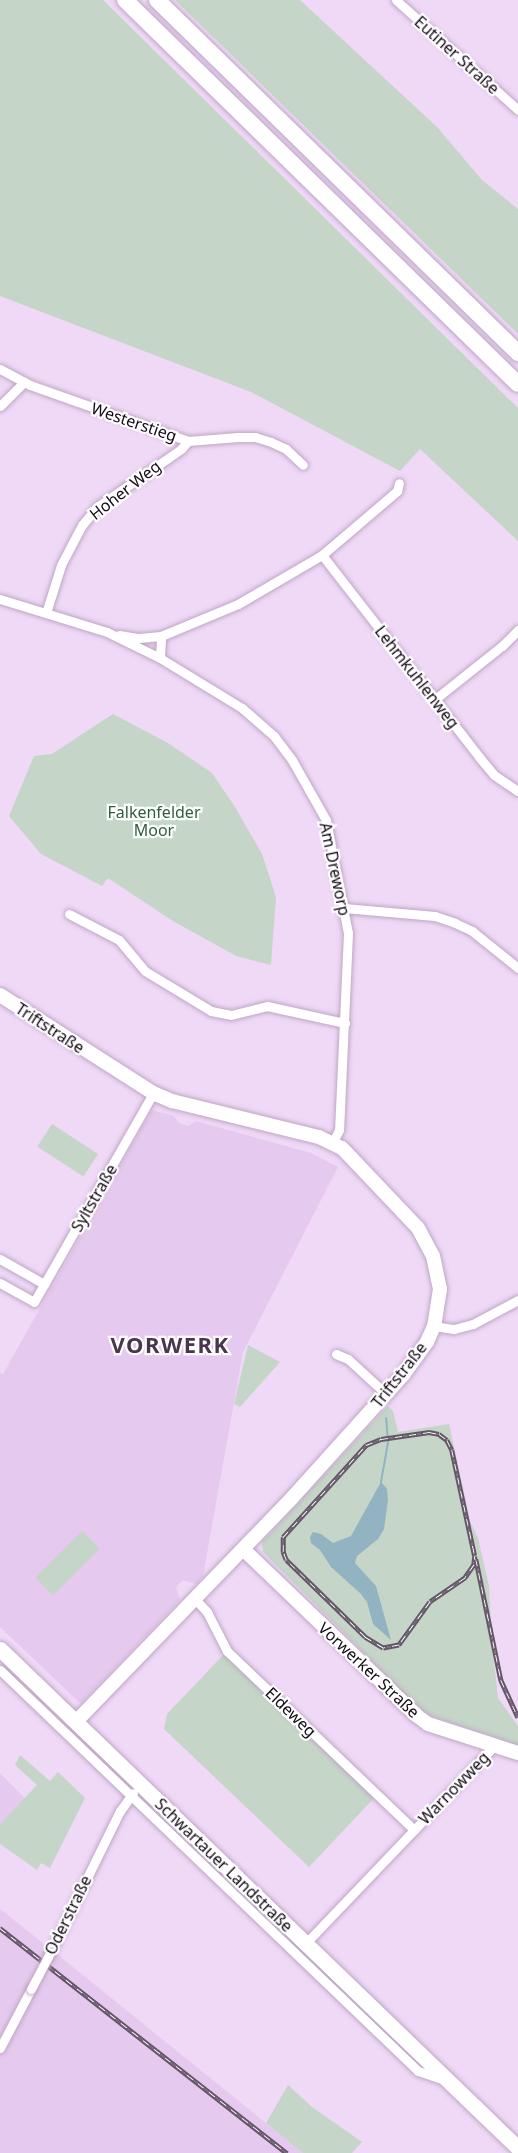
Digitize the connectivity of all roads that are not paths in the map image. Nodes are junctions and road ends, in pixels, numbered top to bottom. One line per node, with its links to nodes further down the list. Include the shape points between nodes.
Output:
1 (125, 0): 8 (highway)
2 (157, 0): 5 (highway)
3 (396, 0): 4 (street, Eutiner Straße)
4 (518, 110)
5 (518, 353)
6 (0, 369): 7 (street, Westerstieg)
7 (24, 382): 9 (street); 10 (street, Westerstieg)
8 (518, 384)
9 (0, 406)
10 (188, 441): 11 (street, Westerstieg, via 255,437 286,449); 15 (street, Hoher Weg, via 98,507 82,525 61,565)
11 (303, 465)
12 (399, 483): 13 (street, via 397,491)
13 (322, 555): 18 (street, via 238,604); 20 (street, Lehmkuhlenweg)
14 (0, 599): 15 (street, Am Dreworp)
15 (46, 613): 17 (street, Am Dreworp)
16 (518, 630): 20 (street)
17 (107, 632): 18 (street, via 139,639); 19 (street, Am Dreworp)
18 (161, 636): 19 (street)
19 (160, 658): 22 (street, Am Dreworp, via 242,708 274,736 292,760 326,820)
20 (434, 700): 21 (street, Lehmkuhlenweg, via 494,775)
21 (518, 791)
22 (344, 908): 24 (street, via 435,916 472,931); 26 (street, Am Dreworp, via 348,933)
23 (69, 914): 26 (street, via 119,940 145,971 211,1011 231,1015 267,1006)
24 (518, 968)
25 (0, 995): 27 (street, Triftstraße)
26 (345, 1023): 28 (street, Am Dreworp, via 339,1130)
27 (153, 1093): 28 (street, Triftstraße); 31 (street, Syltstraße)
28 (332, 1143): 33 (street, Triftstraße, via 351,1156 390,1197 418,1228 429,1247 438,1268 440,1289)
29 (0, 1259): 31 (street)
30 (0, 1283): 31 (street, Syltstraße, via 34,1302)
31 (44, 1284)
32 (518, 1300): 33 (street, via 473,1324 447,1329)
33 (434, 1326): 35 (street, Triftstraße, via 416,1359)
34 (336, 1354): 35 (street, via 348,1359)
35 (386, 1394): 36 (street, Triftstraße)
36 (243, 1549): 37 (street, Triftstraße); 41 (street, Vorwerker Straße, via 416,1715 428,1724)
37 (195, 1599): 40 (street, Triftstraße); 44 (street, Eldeweg, via 207,1612 227,1651)
38 (0, 1649): 40 (main road, Schwartauer Landstraße)
39 (1, 1673): 43 (street, Schwartauer Landstraße)
40 (76, 1722): 43 (main road, Schwartauer Landstraße)
41 (494, 1746): 42 (street, Vorwerker Straße); 45 (street, Warnowweg)
42 (518, 1753)
43 (136, 1790): 46 (main road, Schwartauer Landstraße); 47 (street, Oderstraße, bridge); 48 (street, Schwartauer Landstraße, via 418,2071)
44 (399, 1816): 45 (street, Warnowweg)
45 (413, 1832): 46 (street)
46 (305, 1944): 48 (main road, Schwartauer Landstraße)
47 (0, 2048)
48 (448, 2082): 49 (main road, Schwartauer Landstraße)
49 (518, 2148)

